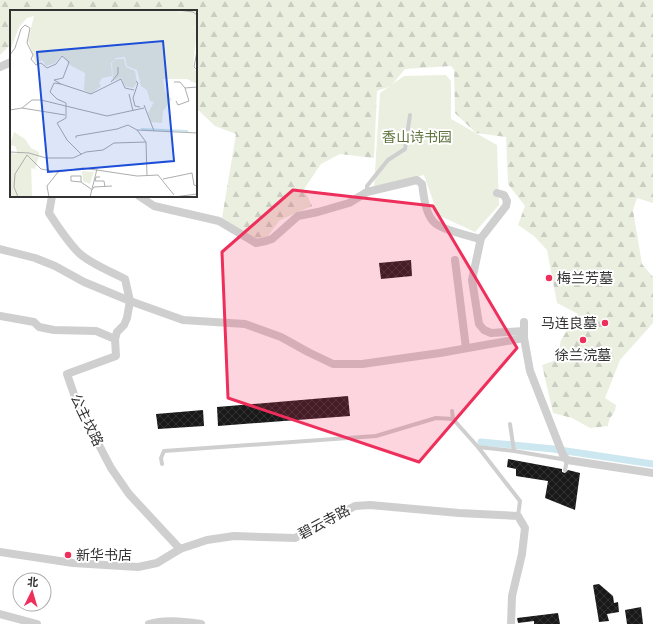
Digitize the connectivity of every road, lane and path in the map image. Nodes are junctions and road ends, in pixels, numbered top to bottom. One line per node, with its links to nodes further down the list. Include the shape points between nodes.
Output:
1 (10, 62): 2 (street)
2 (0, 67)
3 (410, 115): 4 (lane, via 405,149 388,160 367,186)
4 (368, 192): 7 (street, via 349,203 298,216 272,239 256,243 219,221 154,206); 8 (street, via 417,180 422,184 425,204 437,225)
5 (497, 193): 8 (street, via 504,195 506,206)
6 (52, 197): 11 (street, via 49,213 60,231 80,253 101,267 125,278)
7 (140, 197)
8 (480, 239): 14 (street, via 472,280 479,324 484,330 492,333)
9 (0, 249): 11 (street, via 35,258)
10 (455, 260): 16 (street)
11 (130, 301): 15 (street, 公主坟路, via 124,325 117,332); 16 (street, via 183,320 245,324 281,337 333,364 362,364)
12 (0, 316): 15 (street, via 34,322 39,327 54,330 96,331)
13 (524, 322): 14 (street)
14 (524, 335): 16 (street); 22 (street, via 530,371)
15 (115, 339): 27 (street, 公主坟路, via 116,356 67,374 77,404 111,468 129,494)
16 (466, 348)
17 (452, 411): 18 (lane)
18 (453, 419): 20 (lane); 23 (lane, via 436,418 376,436 164,451)
19 (510, 424): 21 (lane)
20 (478, 447): 21 (lane); 26 (lane, via 520,501)
21 (514, 451): 22 (lane)
22 (565, 457): 24 (lane); 25 (street)
23 (162, 464)
24 (565, 470)
25 (653, 473)
26 (518, 516): 27 (street, 碧云寺路, via 355,506 295,538 234,536 207,540); 33 (street, via 525,528 512,596)
27 (180, 550): 28 (street, 碧云寺路, via 157,562 138,567 73,563)
28 (0, 552)
29 (0, 614): 30 (street)
30 (37, 624)
31 (150, 624): 32 (street, via 181,621)
32 (201, 624)
33 (511, 624)

